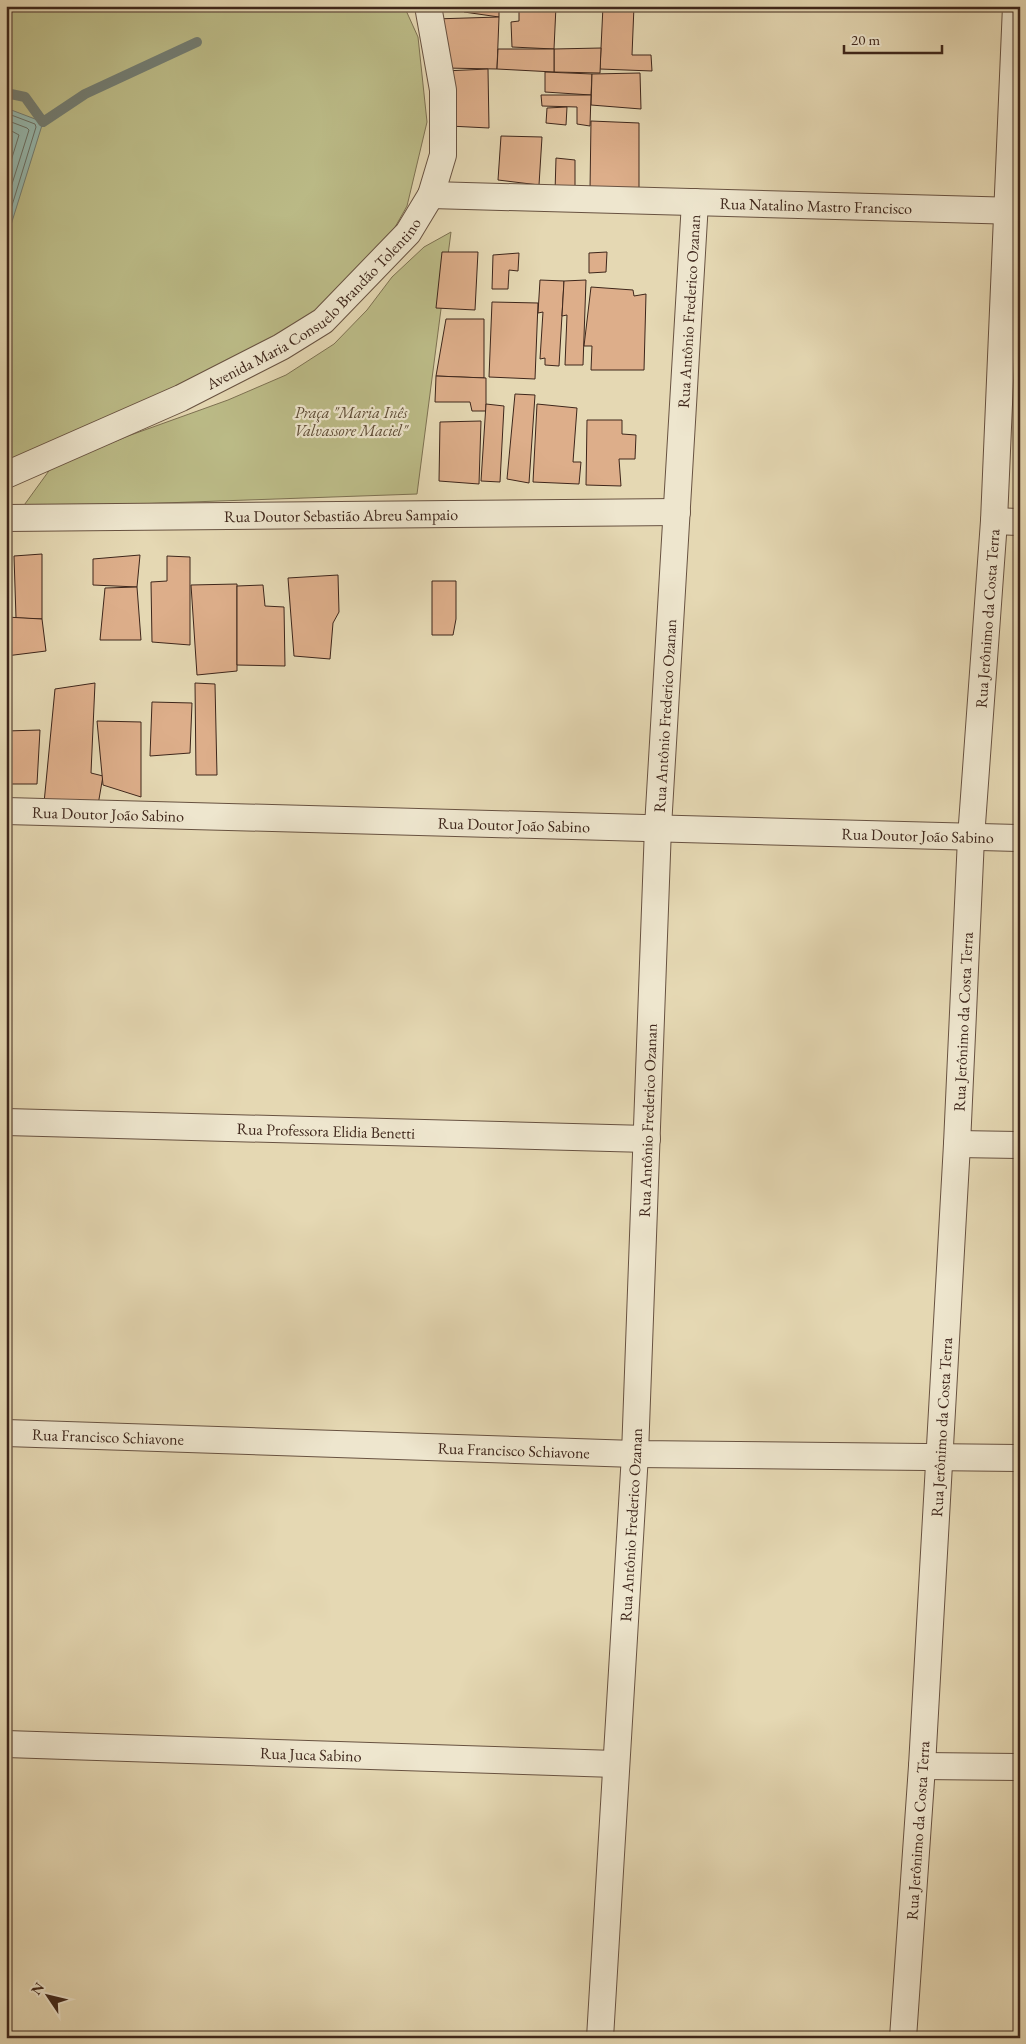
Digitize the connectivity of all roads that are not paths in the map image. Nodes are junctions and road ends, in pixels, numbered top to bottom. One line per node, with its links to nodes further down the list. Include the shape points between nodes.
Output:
1 (428, 6): 3 (street, Avenida Maria Consuelo Brandão Tolentino, via 443,90 442,155)
2 (1016, 6): 5 (street, Rua Jerônimo da Costa Terra)
3 (431, 194): 4 (street, Rua Natalino Mastro Francisco); 6 (street, Avenida Maria Consuelo Brandão Tolentino, via 408,233 323,321 281,347 181,398)
4 (695, 202): 5 (street, Rua Natalino Mastro Francisco); 7 (street, Rua Antônio Frederico Ozanan)
5 (1013, 211): 9 (street, Rua Jerônimo da Costa Terra)
6 (6, 475)
7 (676, 512): 8 (street, Rua Doutor Sebastião Abreu Sampaio); 12 (street, Rua Antônio Frederico Ozanan)
8 (6, 518)
9 (994, 522): 10 (street); 13 (street, Rua Jerônimo da Costa Terra)
10 (1020, 522)
11 (6, 811): 12 (street, Rua Doutor João Sabino)
12 (658, 828): 13 (street, Rua Doutor João Sabino); 16 (street, Rua Antônio Frederico Ozanan)
13 (971, 838): 14 (street, Rua Doutor João Sabino); 17 (street, Rua Jerônimo da Costa Terra)
14 (1020, 838)
15 (6, 1122): 16 (street, Rua Professora Elidia Benetti)
16 (647, 1139): 20 (street, Rua Antônio Frederico Ozanan)
17 (956, 1144): 18 (street); 21 (street, Rua Jerônimo da Costa Terra)
18 (1020, 1145)
19 (6, 1433): 20 (street, Rua Francisco Schiavone)
20 (635, 1454): 21 (street, Rua Francisco Schiavone); 24 (street, Rua Antônio Frederico Ozanan)
21 (939, 1457): 22 (street, Rua Francisco Schiavone); 25 (street, Rua Jerônimo da Costa Terra)
22 (1020, 1458)
23 (6, 1744): 24 (street, Rua Juca Sabino)
24 (615, 1764): 27 (street, Rua Antônio Frederico Ozanan)
25 (922, 1766): 26 (street); 28 (street, Rua Jerônimo da Costa Terra)
26 (1020, 1768)
27 (600, 2038)
28 (903, 2038)

